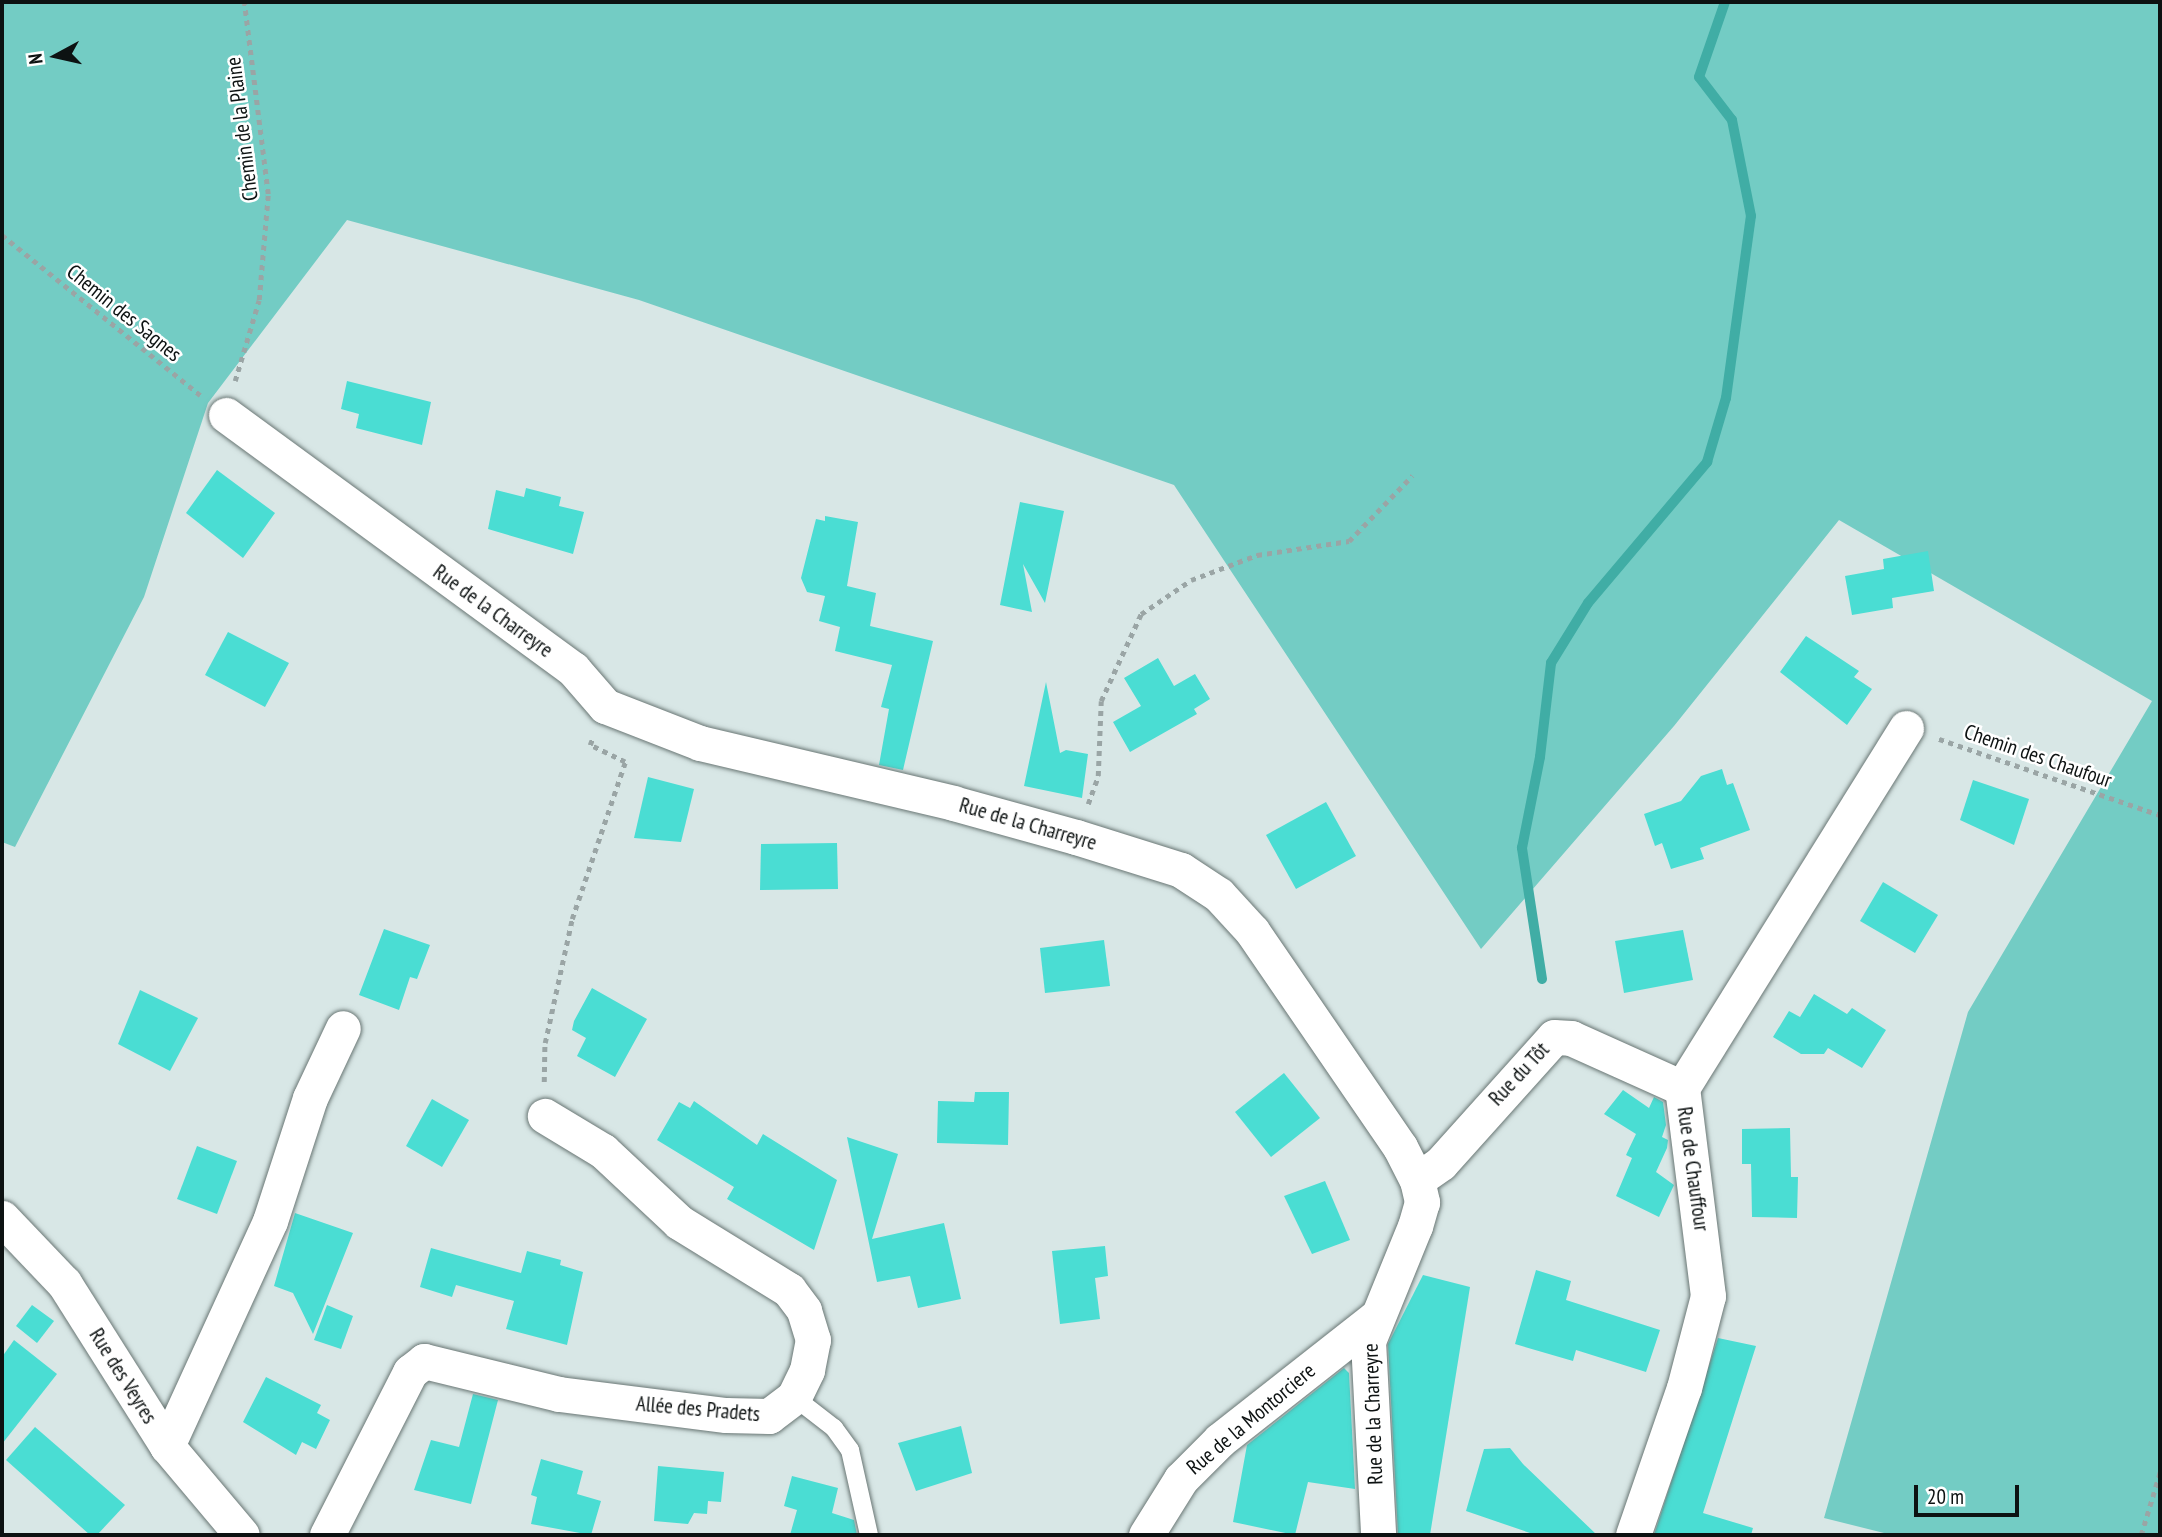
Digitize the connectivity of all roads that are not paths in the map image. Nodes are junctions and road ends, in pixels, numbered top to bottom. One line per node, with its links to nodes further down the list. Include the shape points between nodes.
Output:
1 (226, 415): 6 (street, Rue de la Charreyre, via 573,669 605,706 700,743 953,803 1181,870 1219,895 1252,931 1400,1147)
2 (1906, 728): 4 (street, Rue de Chauffour)
3 (343, 1028): 10 (street, via 310,1098 270,1221)
4 (1682, 1088): 6 (street, Rue du Tôt, via 1571,1038 1554,1037 1441,1163); 16 (street, Rue de Chauffour, via 1708,1296 1684,1388)
5 (545, 1115): 9 (street, via 603,1151 679,1223 789,1290 804,1310 813,1340 807,1370)
6 (1417, 1180): 8 (street, Rue de la Charreyre, via 1422,1202 1415,1226)
7 (2, 1218): 10 (street, Rue des Veyres, via 64,1283)
8 (1374, 1319): 14 (street, Rue de la Montorciere, via 1220,1440 1181,1479); 15 (street, Rue de la Charreyre, via 1368,1341)
9 (794, 1397): 12 (street, Allée des Pradets, via 769,1416 726,1416 559,1394 424,1361 410,1372); 13 (lane, via 834,1428 850,1450)
10 (167, 1446): 11 (street, Rue des Veyres)
11 (242, 1535)
12 (327, 1535)
13 (869, 1535)
14 (1146, 1535)
15 (1378, 1535)
16 (1633, 1535)

